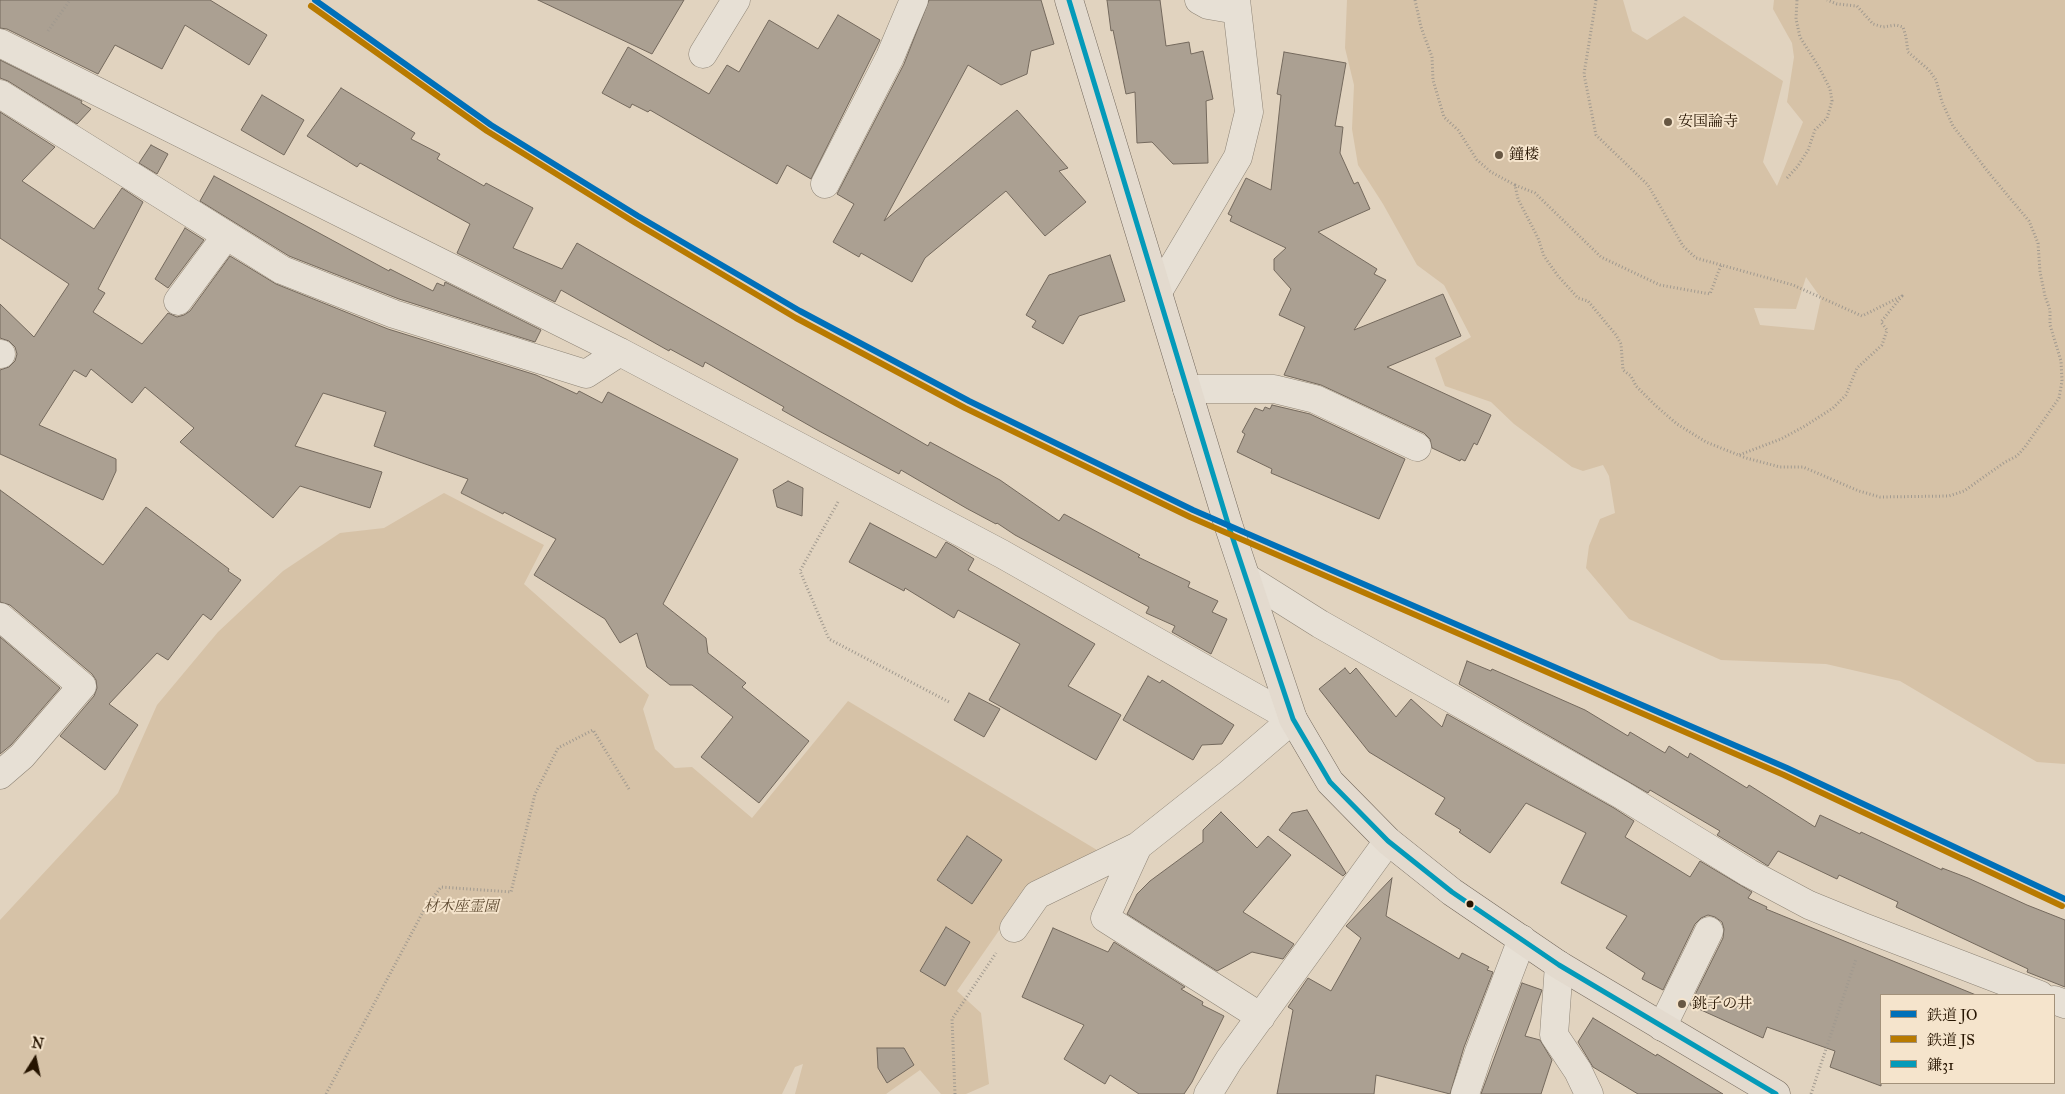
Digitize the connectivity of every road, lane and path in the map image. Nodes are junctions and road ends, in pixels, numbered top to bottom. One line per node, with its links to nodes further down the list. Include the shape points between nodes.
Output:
1 (736, 0): 11 (street)
2 (914, 0): 14 (street, via 890,57)
3 (1070, 0): 18 (main road)
4 (1199, 0): 9 (street, via 1208,5)
5 (1415, 0): 15 (path, via 1432,57 1433,80 1444,117 1458,130 1477,160)
6 (1596, 0): 17 (path, via 1584,74 1596,135 1648,185 1683,246 1696,258)
7 (1797, 0): 13 (path, via 1796,19 1800,37 1827,82 1832,101 1827,118 1815,130 1808,150)
8 (1826, 0): 23 (path, via 1857,6 1873,24 1903,27 1908,52 1936,80 1954,126 2029,221 2038,243 2040,272 2060,361 2062,381 2059,398 2017,456 1964,491 1949,496 1880,497 1803,467 1780,467)
9 (1236, 5): 18 (street, via 1249,112 1238,157)
10 (0, 43): 20 (street)
11 (703, 54)
12 (0, 94): 16 (street)
13 (1787, 178)
14 (825, 184)
15 (1515, 185): 17 (path, via 1535,193 1601,258 1660,285 1710,294); 23 (path, via 1518,199 1544,256 1578,298 1588,301 1621,344 1623,370 1636,386 1677,424 1706,442)
16 (226, 236): 19 (street); 20 (street, via 282,270 394,314 586,374)
17 (1721, 265): 23 (path, via 1792,285 1862,316 1902,296 1881,322 1887,330 1882,345 1857,368 1846,395 1833,408 1781,439)
18 (1159, 290): 21 (main road)
19 (178, 301)
20 (620, 352): 24 (street)
21 (1187, 389): 22 (street, via 1274,389 1315,399); 25 (main road)
22 (1418, 447)
23 (1739, 455)
24 (853, 476): 27 (path, via 800,571 829,639); 28 (street, via 1002,554)
25 (1247, 578): 28 (main road); 33 (street, via 1320,624 1622,795 1749,873 1809,905)
26 (0, 617): 29 (street, via 82,686 22,756)
27 (949, 702)
28 (1292, 719): 31 (main road, via 1330,782); 32 (street)
29 (0, 775)
30 (629, 789): 41 (path, via 593,730 558,748 535,794 511,892 441,887 424,910)
31 (1388, 841): 36 (main road, via 1452,892); 39 (street)
32 (1138, 846): 34 (street, via 1036,895); 39 (street, via 1105,918)
33 (1863, 927): 38 (street); 47 (path, via 1862,942)
34 (1014, 928): 42 (path, via 952,1018)
35 (1709, 931): 40 (street)
36 (1522, 939): 37 (main road); 44 (street)
37 (1559, 965): 40 (main road); 45 (street, via 1554,1035)
38 (2037, 994)
39 (1261, 1017): 43 (street)
40 (1662, 1026): 46 (main road)
41 (326, 1094)
42 (954, 1094)
43 (1208, 1094)
44 (1465, 1094)
45 (1589, 1094)
46 (1776, 1094)
47 (1811, 1094)

